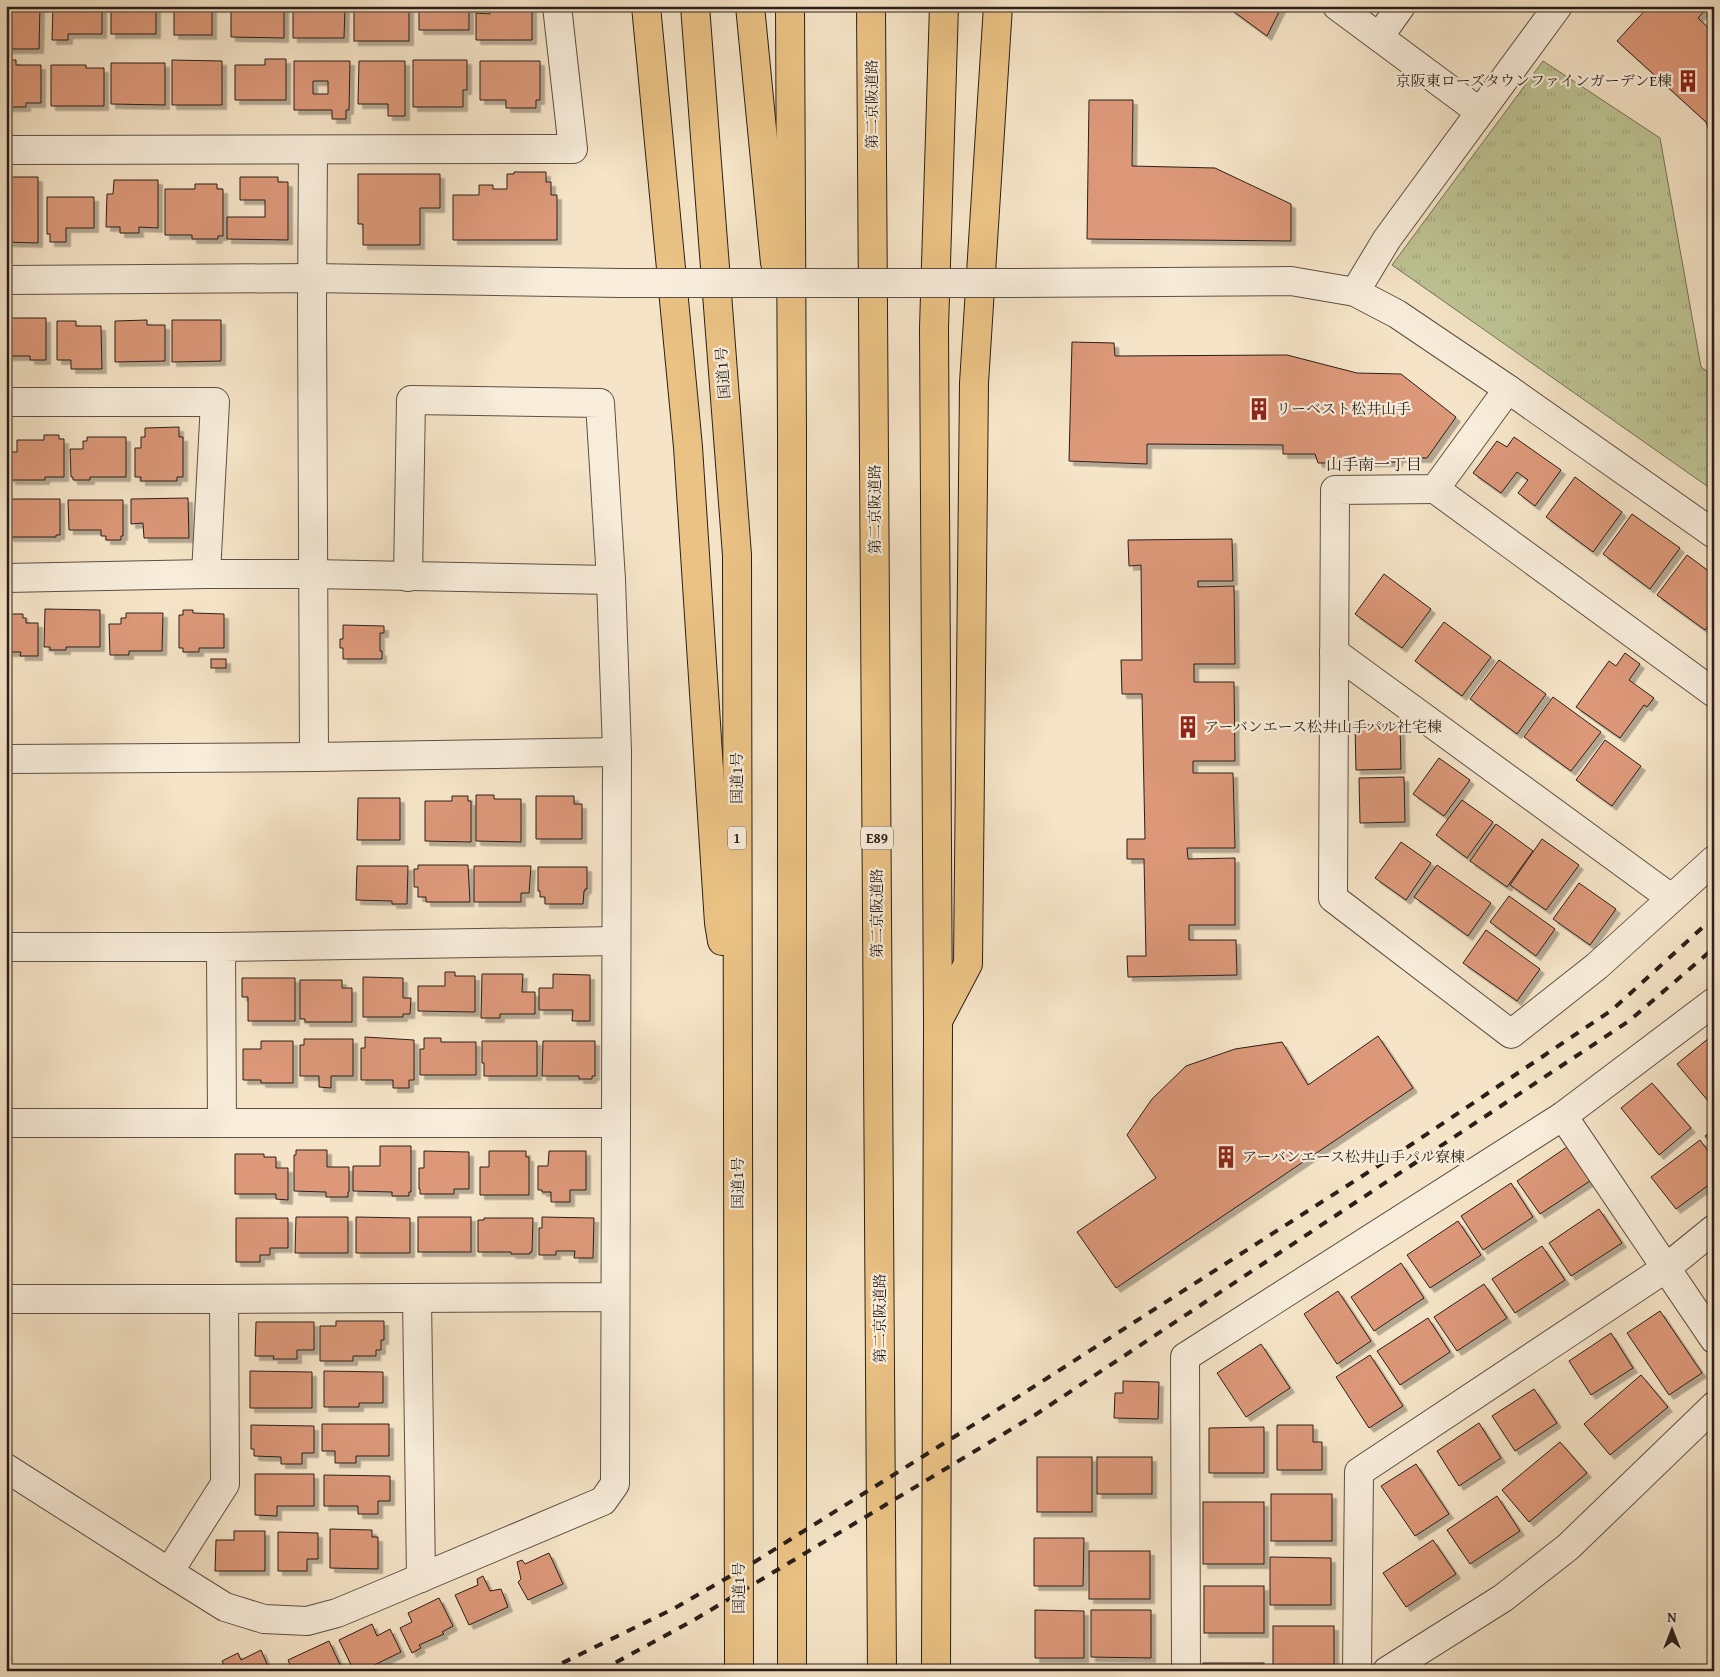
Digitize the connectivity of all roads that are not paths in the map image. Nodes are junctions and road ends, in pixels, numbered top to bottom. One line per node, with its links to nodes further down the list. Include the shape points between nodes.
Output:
1 (558, 6): 15 (street, via 573,149)
2 (646, 6): 41 (highway, 1, via 688,448 719,923)
3 (695, 6): 41 (highway, 国道1号 / 1, via 737,555)
4 (750, 6): 21 (highway)
5 (790, 6): 21 (highway)
6 (872, 6): 59 (highway, 第二京阪道路 / E89)
7 (944, 6): 40 (highway, via 934,328)
8 (998, 6): 40 (highway, via 974,383 968,964)
9 (1337, 6): 12 (street)
10 (1402, 6): 12 (street)
11 (1558, 6): 13 (street)
12 (1379, 37): 13 (street)
13 (1480, 112): 18 (street, via 1387,239)
14 (6, 150): 15 (street)
15 (313, 150): 16 (street)
16 (312, 278): 17 (street); 18 (street, bridge, via 621,283 1291,281); 25 (street)
17 (6, 280)
18 (1355, 292): 19 (street, via 1397,314)
19 (1508, 389): 22 (street); 23 (street)
20 (6, 402): 24 (street, via 215,402)
21 (792, 434): 58 (highway)
22 (1435, 489): 29 (street, via 1335,490); 30 (street)
23 (1714, 534)
24 (206, 574): 25 (street); 27 (street)
25 (313, 574): 26 (street); 32 (street)
26 (408, 576): 28 (street); 28 (street, via 410,400 600,403)
27 (6, 578)
28 (611, 580): 31 (street)
29 (1334, 652): 35 (street); 35 (street, via 1333,898 1511,1034 1597,966)
30 (1714, 693)
31 (617, 752): 32 (street); 36 (street)
32 (314, 757): 33 (street)
33 (6, 758)
34 (1714, 860): 35 (street)
35 (1671, 898)
36 (616, 941): 38 (street); 45 (street)
37 (6, 947): 38 (street)
38 (221, 947): 44 (street)
39 (1714, 1002): 42 (street)
40 (938, 1022): 60 (highway)
41 (737, 1049): 57 (highway, 国道1号 / 1)
42 (1563, 1116): 47 (street); 61 (street, via 1185,1357)
43 (6, 1123): 44 (street)
44 (222, 1123): 45 (street)
45 (616, 1123): 48 (street)
46 (1714, 1229): 47 (street)
47 (1666, 1268): 52 (street); 62 (street, via 1359,1472)
48 (615, 1297): 49 (street); 56 (street, via 615,1484 603,1501)
49 (417, 1298): 51 (street); 56 (street)
50 (6, 1299): 51 (street)
51 (224, 1299): 55 (street, via 225,1484)
52 (1714, 1339)
53 (1714, 1406): 63 (street, via 1568,1547 1503,1598)
54 (6, 1468): 55 (street)
55 (169, 1572): 56 (street, via 225,1607 264,1620 307,1621 337,1613)
56 (421, 1578)
57 (739, 1671)
58 (792, 1671)
59 (882, 1671)
60 (936, 1671)
61 (1186, 1671)
62 (1357, 1671)
63 (1387, 1671)

